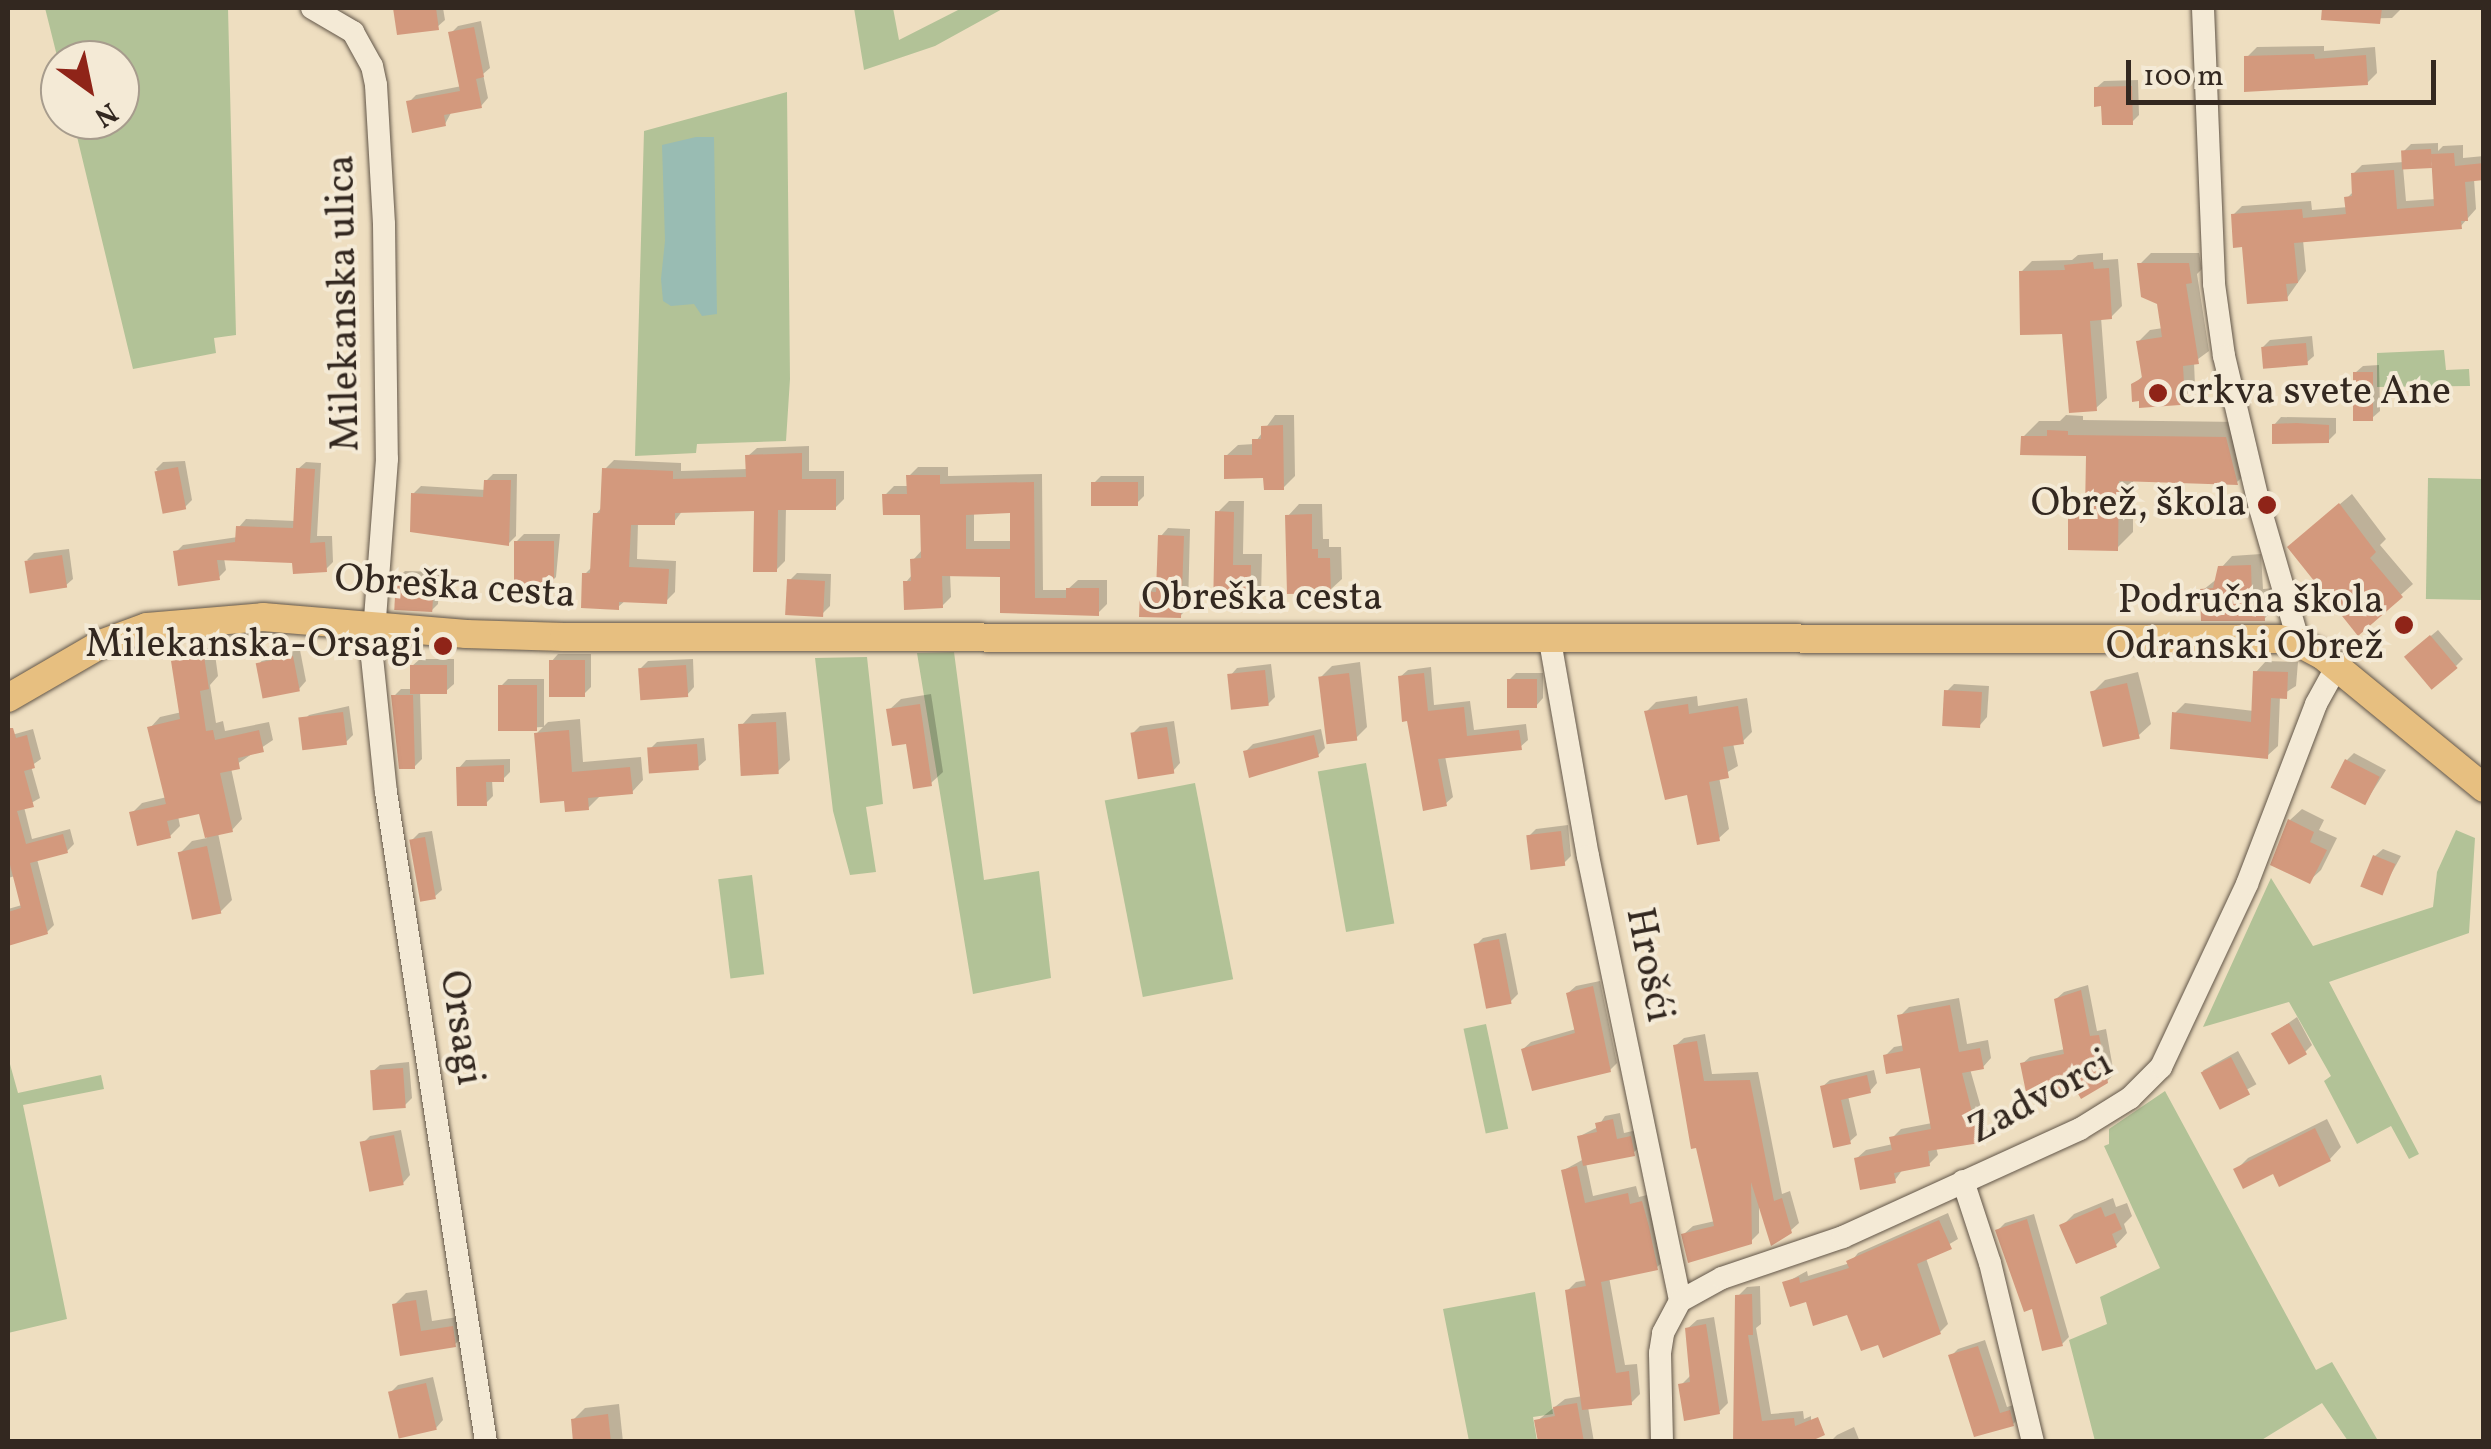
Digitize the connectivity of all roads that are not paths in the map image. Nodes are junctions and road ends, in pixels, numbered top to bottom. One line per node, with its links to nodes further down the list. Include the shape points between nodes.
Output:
1 (312, 8): 3 (street, Milekanska ulica, via 353,32 376,84 388,459)
2 (2203, 8): 5 (street, via 2214,284 2224,356)
3 (374, 626): 4 (main road, Obreška cesta, via 564,637); 7 (main road, Obreška cesta, via 263,616 146,627 100,644); 11 (street, Orsagi, via 386,792)
4 (1550, 641): 5 (main road, Obreška cesta); 10 (street, Hrošći)
5 (2299, 643): 6 (main road, Obreška cesta)
6 (2337, 666): 8 (main road, Obreška cesta); 9 (street, Zadvorci, via 2247,884 2161,1067 2107,1114)
7 (8, 698)
8 (2484, 788)
9 (1963, 1181): 10 (street, Zadvorci, via 1843,1237 1698,1288); 13 (street, via 1990,1262)
10 (1680, 1302): 12 (street, via 1660,1354)
11 (486, 1442)
12 (1662, 1442)
13 (2033, 1442)

